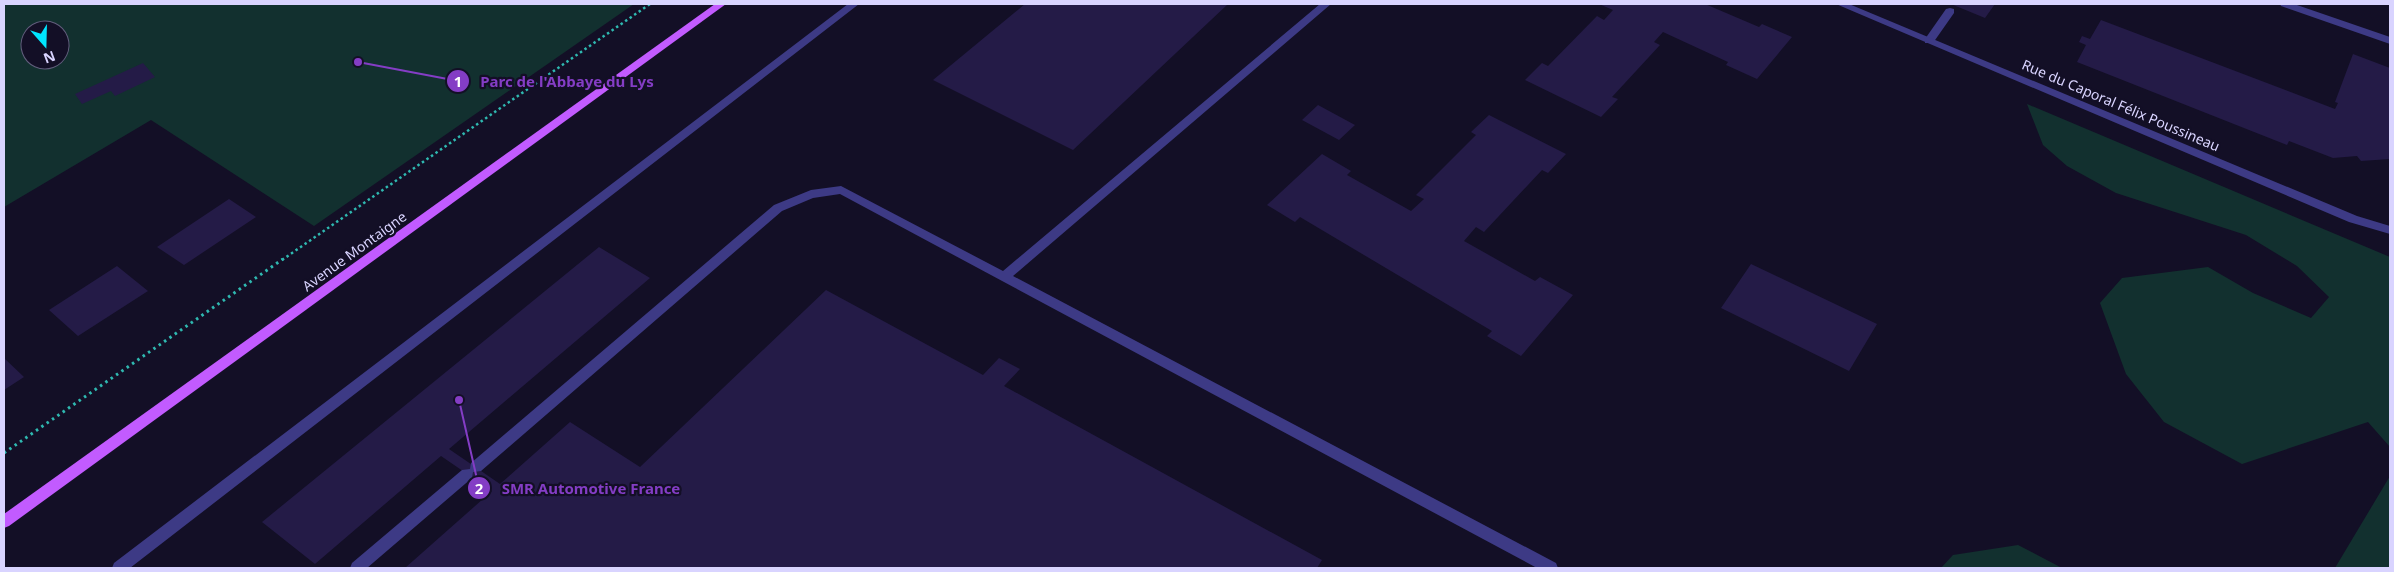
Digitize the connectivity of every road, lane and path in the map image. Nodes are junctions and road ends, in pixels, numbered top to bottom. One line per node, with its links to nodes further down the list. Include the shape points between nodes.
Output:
1 (650, 4): 12 (path)
2 (721, 4): 13 (main road, Avenue Montaigne)
3 (854, 4): 14 (street)
4 (1326, 4): 11 (street)
5 (1841, 4): 8 (street, Rue du Caporal Félix Poussineau)
6 (2285, 4): 9 (street)
7 (1950, 11): 8 (street)
8 (1929, 41): 10 (street, Rue du Caporal Félix Poussineau, via 2353,219)
9 (2390, 41)
10 (2390, 230)
11 (1004, 277): 15 (street, via 842,190 811,194 778,208); 16 (street)
12 (4, 453)
13 (4, 522)
14 (120, 568)
15 (357, 568)
16 (1551, 568)

